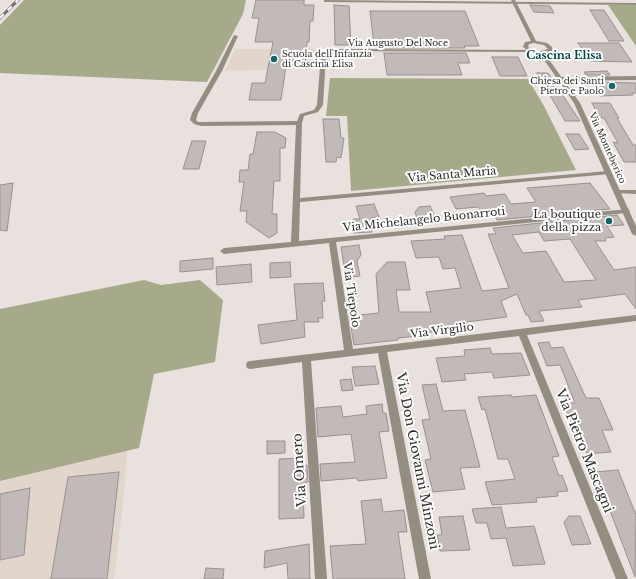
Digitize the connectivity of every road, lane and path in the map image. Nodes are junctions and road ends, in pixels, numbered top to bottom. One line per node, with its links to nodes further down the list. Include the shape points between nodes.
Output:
1 (326, 1): 2 (street)
2 (514, 1): 3 (street); 5 (street)
3 (636, 4)
4 (236, 36): 10 (street, via 195,113 194,122)
5 (534, 42): 6 (street, via 526,45); 7 (street, via 550,47 549,51)
6 (530, 50): 7 (street); 10 (street, Via Augusto Del Noce, via 327,52 324,54 320,105 316,111 302,115)
7 (542, 53): 9 (street, Via Monteberico)
8 (636, 78): 9 (street)
9 (560, 79): 11 (street, Via Monteberico, via 576,103)
10 (300, 123): 14 (street)
11 (608, 172): 12 (street, Via Monteberico); 14 (street, Via Santa Maria)
12 (617, 192): 13 (street); 15 (street, Via Monteberico)
13 (636, 192)
14 (298, 200): 18 (street)
15 (626, 211): 16 (street, Via Monteberico); 17 (street, Via Michelangelo Buonarroti)
16 (636, 234)
17 (332, 240): 18 (street, Via Michelangelo Buonarroti); 23 (street, Via Tiepolo)
18 (295, 244): 19 (street, Via Michelangelo Buonarroti)
19 (224, 251)
20 (636, 318): 21 (street, Via Virgilio)
21 (522, 332): 22 (street, Via Virgilio); 28 (street, Via Pietro Mascagni)
22 (382, 349): 23 (street, Via Virgilio); 27 (street, Via Don Giovanni Minzoni)
23 (348, 353): 24 (street, Via Virgilio)
24 (306, 358): 25 (street, Via Virgilio); 26 (street, Via Omero)
25 (250, 365)
26 (321, 579)
27 (425, 579)
28 (622, 579)

